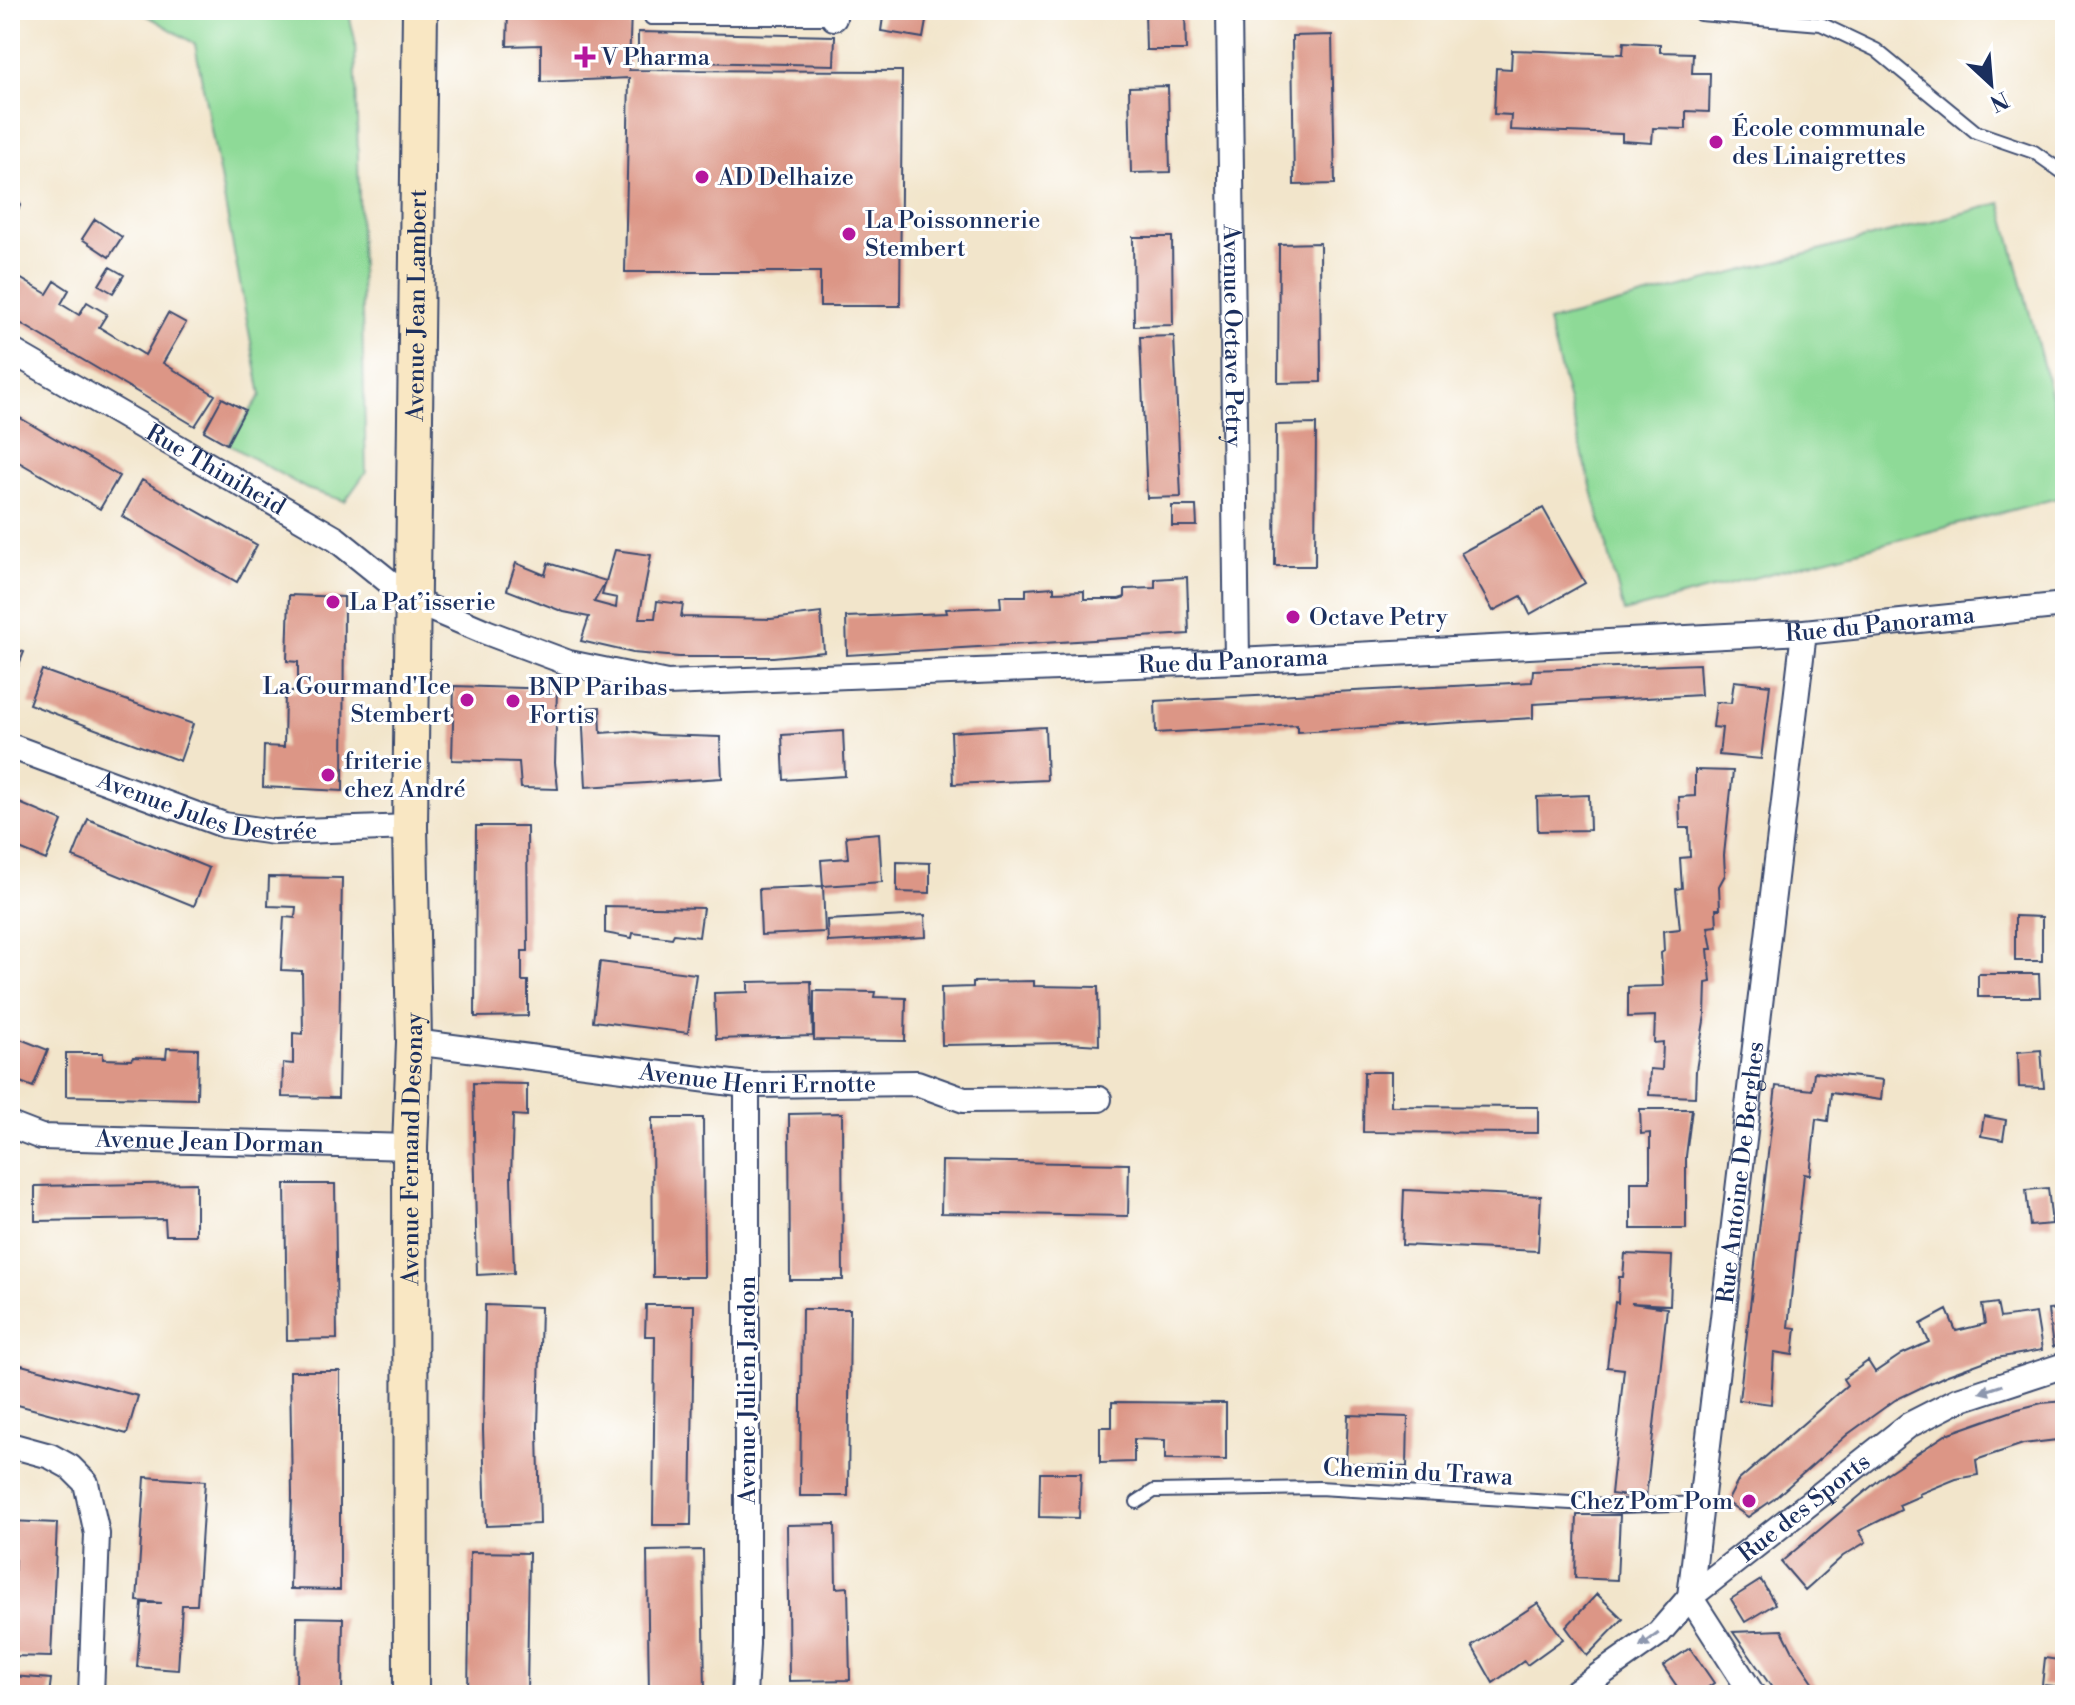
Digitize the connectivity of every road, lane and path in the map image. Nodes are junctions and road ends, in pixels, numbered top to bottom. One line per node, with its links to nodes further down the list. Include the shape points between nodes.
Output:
1 (420, 10): 8 (main road, Avenue Jean Lambert)
2 (1229, 10): 11 (street, Avenue Octave Petry)
3 (834, 14): 5 (lane)
4 (1700, 14): 6 (lane, via 1821,24 1876,50 1976,132 2034,152)
5 (651, 18)
6 (2065, 174)
7 (10, 350): 8 (street, Rue Thiniheid, via 336,539)
8 (413, 601): 11 (street, Rue du Panorama, via 569,663 667,683); 13 (main road, Avenue Fernand Desonay)
9 (2065, 605): 10 (street, Rue du Panorama)
10 (1804, 632): 11 (street, Rue du Panorama); 22 (street, Rue Antoine De Berghes)
11 (1237, 661)
12 (10, 746): 13 (street, Avenue Jules Destrée, via 224,825 274,832)
13 (410, 827): 14 (main road, Avenue Fernand Desonay)
14 (414, 1042): 15 (street, Avenue Henri Ernotte); 18 (main road, Avenue Fernand Desonay)
15 (747, 1085): 16 (street, Avenue Henri Ernotte, via 917,1083 964,1100); 26 (street, Avenue Julien Jardon)
16 (1099, 1099)
17 (10, 1125): 18 (street, Avenue Jean Dorman, via 41,1137)
18 (410, 1147): 25 (main road, Avenue Fernand Desonay)
19 (2065, 1365): 23 (street, Rue des Sports, one-way to 23, via 1958,1400 1909,1425)
20 (10, 1445): 24 (street, via 50,1456 86,1483 97,1534)
21 (1137, 1502): 22 (lane, Chemin du Trawa, via 1154,1491 1319,1488 1622,1506)
22 (1701, 1503): 23 (street, Rue Antoine De Berghes)
23 (1690, 1597): 27 (street, Rue des Sports, one-way to 27, via 1659,1633); 28 (street)
24 (91, 1695)
25 (411, 1695)
26 (744, 1695)
27 (1571, 1695)
28 (1753, 1695)

